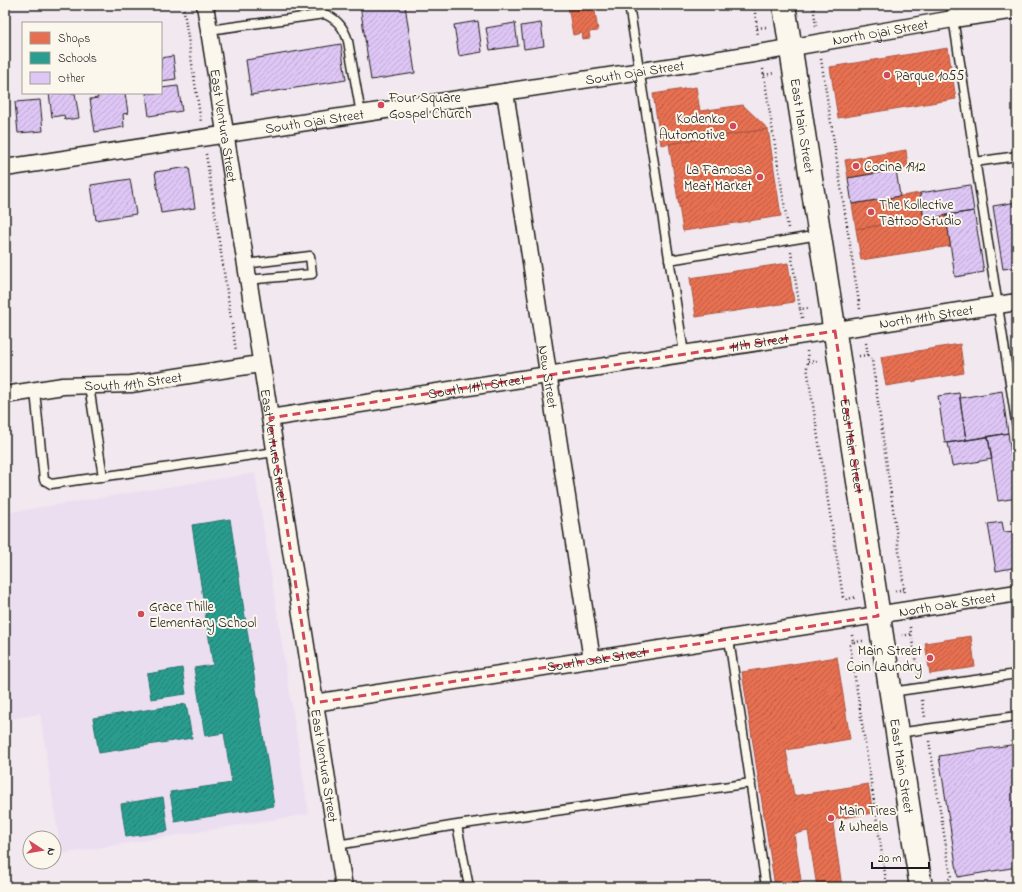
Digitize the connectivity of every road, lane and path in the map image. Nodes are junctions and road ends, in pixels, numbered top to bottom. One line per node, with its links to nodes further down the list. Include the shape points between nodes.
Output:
1 (182, 5): 18 (path)
2 (205, 5): 11 (street, East Ventura Street)
3 (629, 5): 14 (lane)
4 (754, 5): 10 (path)
5 (784, 5): 12 (street, East Main Street)
6 (813, 5): 9 (path)
7 (1017, 10): 8 (street, North Ojai Street)
8 (952, 12): 12 (street, North Ojai Street); 22 (lane)
9 (815, 21)
10 (757, 28)
11 (209, 30): 17 (lane, via 325,14 344,29); 19 (street, East Ventura Street)
12 (791, 48): 14 (street, South Ojai Street); 24 (street, East Main Street)
13 (822, 65): 31 (path)
14 (640, 72): 16 (street, South Ojai Street); 26 (lane)
15 (764, 75): 25 (path)
16 (505, 92): 17 (street, South Ojai Street); 37 (street, New Street)
17 (361, 114): 19 (street, South Ojai Street)
18 (200, 119)
19 (224, 134): 23 (street, South Ojai Street); 27 (street, East Ventura Street)
20 (206, 154): 36 (path)
21 (1017, 156): 22 (lane)
22 (976, 162): 29 (lane)
23 (5, 168)
24 (820, 235): 25 (lane); 32 (street, East Main Street)
25 (789, 240): 26 (lane); 30 (path)
26 (670, 260): 33 (lane)
27 (246, 272): 27 (lane, via 310,256 312,274); 35 (street, East Ventura Street)
28 (1017, 302): 29 (street, North 11th Street)
29 (998, 305): 31 (street, North 11th Street); 42 (lane)
30 (800, 309)
31 (863, 327): 32 (street, North 11th Street); 47 (path, via 868,355 872,360)
32 (835, 331): 33 (street, 11th Street); 48 (street, East Main Street)
33 (684, 353): 37 (street, South 11th Street)
34 (808, 362): 46 (path, via 806,367 843,597)
35 (260, 364): 36 (street, South 11th Street); 41 (street, East Ventura Street)
36 (239, 367): 38 (street, South 11th Street, via 131,384)
37 (548, 374): 41 (street, South 11th Street); 51 (street, New Street)
38 (89, 386): 39 (street, South 11th Street, via 63,386); 44 (lane)
39 (35, 391): 40 (street, South 11th Street); 44 (lane, via 44,480 51,484)
40 (5, 395)
41 (270, 418): 43 (street, East Ventura Street)
42 (1017, 428)
43 (275, 452): 44 (lane); 55 (street, East Ventura Street)
44 (103, 477)
45 (1017, 594): 47 (street, North Oak Street)
46 (847, 599)
47 (908, 611): 48 (street, North Oak Street); 53 (path)
48 (878, 616): 49 (street, South Oak Street); 54 (street, East Main Street)
49 (729, 639): 51 (street, South Oak Street); 59 (lane)
50 (853, 642): 65 (path, via 850,645)
51 (592, 660): 55 (street, South Oak Street)
52 (1017, 674): 53 (lane)
53 (920, 688): 54 (lane); 57 (path)
54 (890, 692): 58 (street, East Main Street)
55 (314, 703): 61 (street, East Ventura Street)
56 (1017, 716): 57 (lane)
57 (927, 729): 58 (lane); 67 (path, via 951,877 946,882)
58 (897, 733): 66 (street, East Main Street)
59 (751, 783): 60 (lane); 64 (lane)
60 (457, 825): 61 (lane); 63 (lane)
61 (338, 845): 62 (street, East Ventura Street)
62 (344, 887)
63 (469, 887)
64 (766, 887)
65 (887, 887)
66 (920, 887)
67 (948, 887)

